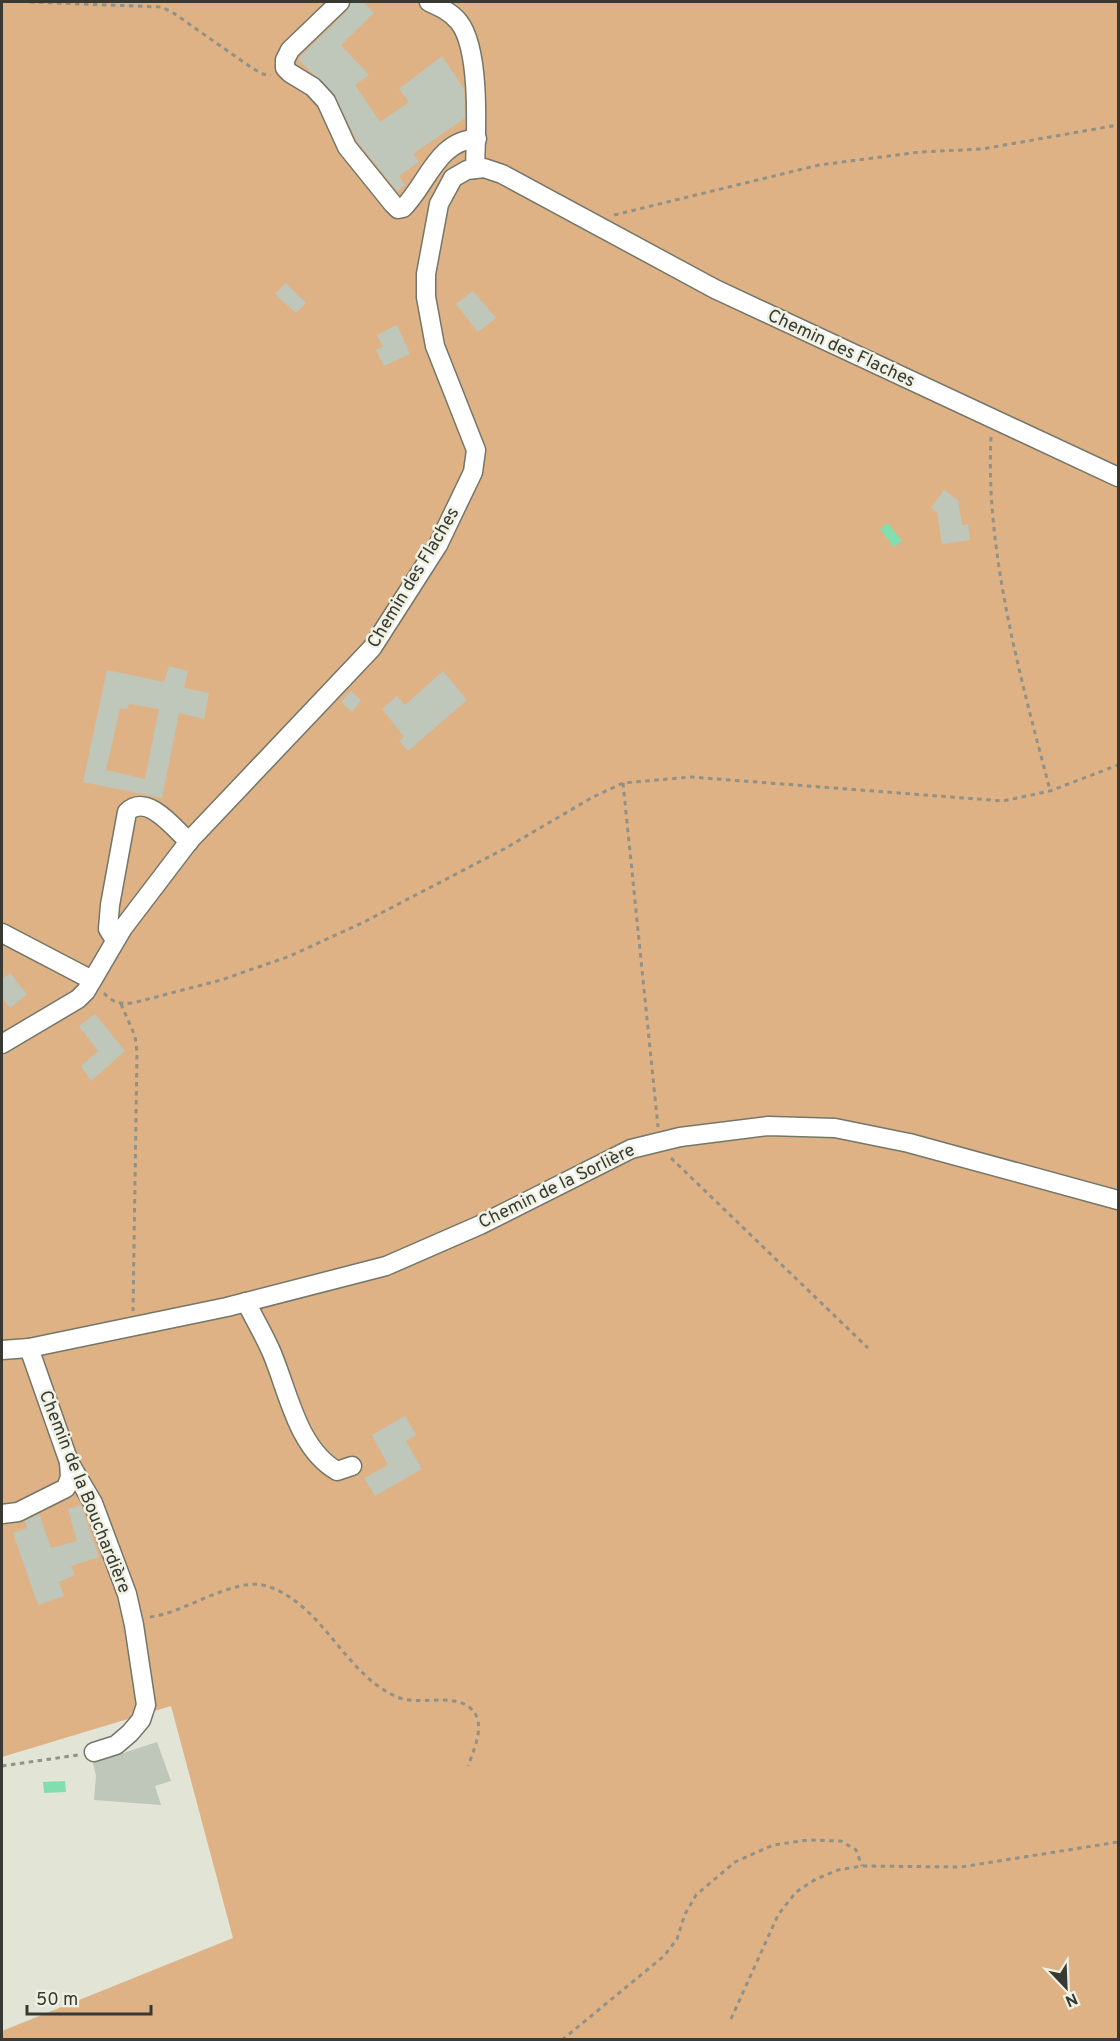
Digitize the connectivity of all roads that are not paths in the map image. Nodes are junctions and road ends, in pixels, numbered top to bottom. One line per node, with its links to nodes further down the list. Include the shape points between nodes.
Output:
1 (339, 2): 3 (street, via 290,50 285,68 326,101 347,147 398,209 408,203 443,156 463,140)
2 (429, 2): 3 (street, via 444,8 460,24 478,105)
3 (477, 139): 4 (street)
4 (475, 169): 5 (street, Chemin des Flaches, via 502,174 715,289); 6 (street, Chemin des Flaches, via 453,178 444,190 426,274 435,346 476,450 473,472 438,545 372,648)
5 (1119, 477)
6 (189, 842): 8 (street, Chemin des Flaches); 8 (street, via 147,808 136,807 127,812 108,929)
7 (2, 933): 9 (street)
8 (116, 940): 9 (street, Chemin des Flaches)
9 (92, 980): 10 (street, Chemin des Flaches, via 78,999)
10 (2, 1044)
11 (1119, 1200): 12 (street, Chemin de la Sorlière, via 909,1143 835,1128 768,1126 661,1140 631,1149 410,1258)
12 (246, 1302): 13 (street, Chemin de la Sorlière); 16 (street, via 313,1449 324,1464 337,1470)
13 (29, 1348): 14 (street, Chemin de la Sorlière); 15 (street, Chemin de la Bouchardière)
14 (2, 1350)
15 (69, 1462): 17 (street, via 66,1488 18,1512); 18 (street, Chemin de la Bouchardière, via 93,1503 128,1594 146,1705 141,1720 130,1733 116,1745)
16 (352, 1466)
17 (2, 1514)
18 (94, 1752)

